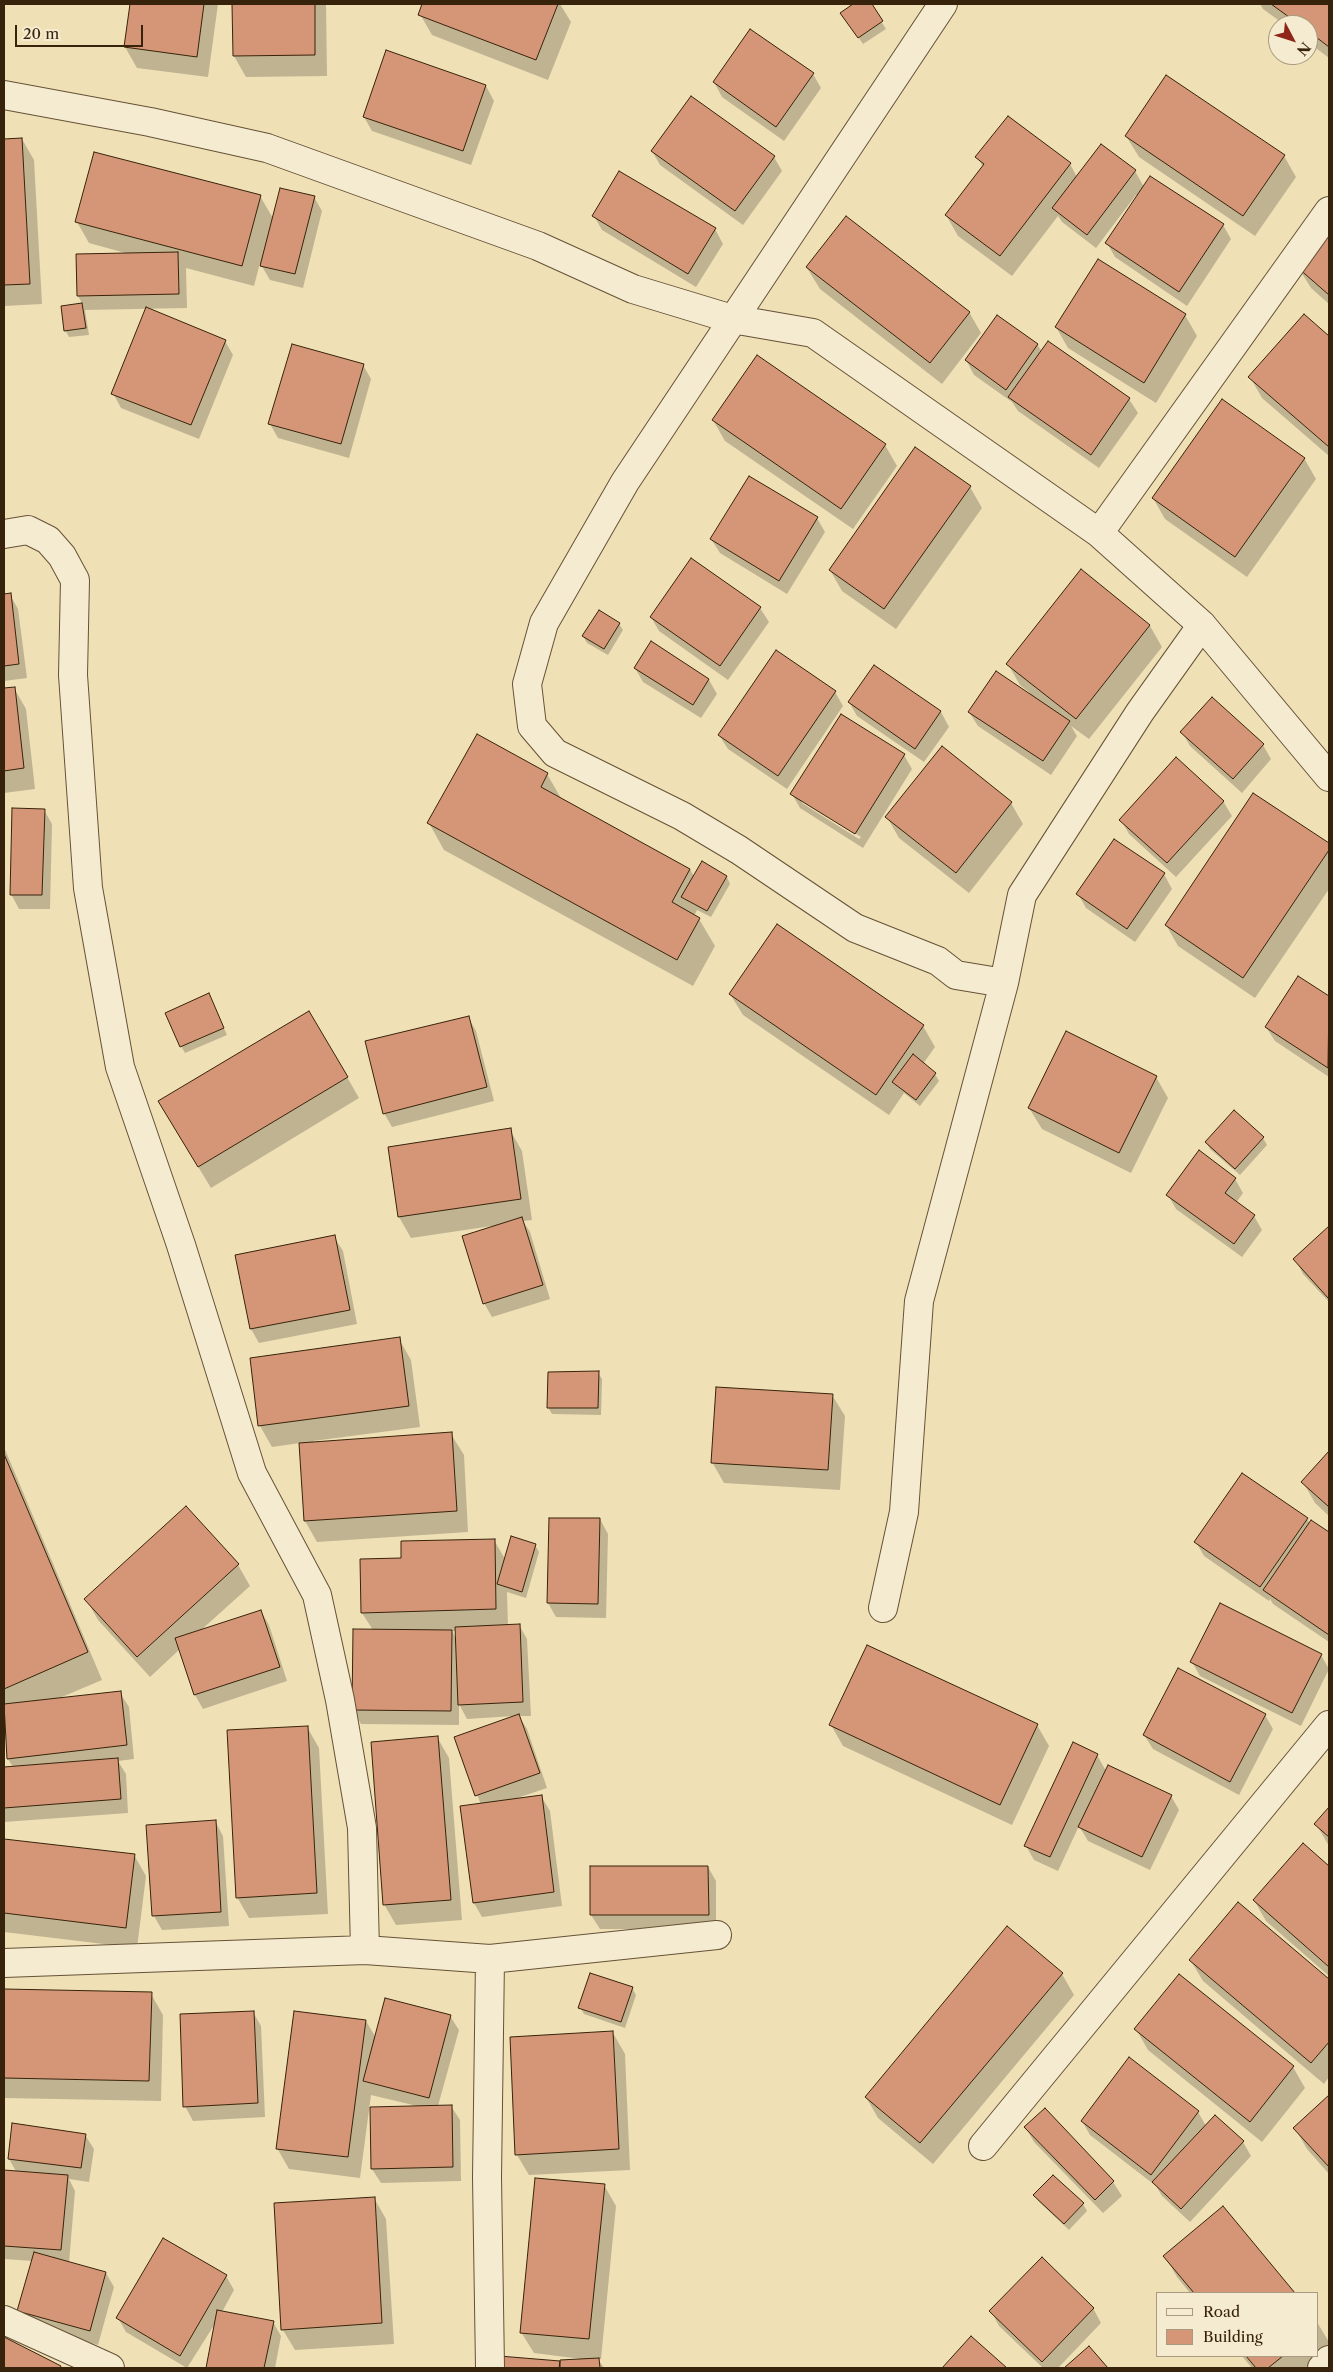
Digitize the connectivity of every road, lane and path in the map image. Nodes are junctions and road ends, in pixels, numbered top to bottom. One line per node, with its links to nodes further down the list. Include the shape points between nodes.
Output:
1 (943, 4): 4 (street)
2 (4, 95): 4 (street, via 267,148 538,246 632,289)
3 (1329, 211): 5 (street)
4 (732, 319): 5 (street, via 813,333); 9 (street, via 625,482 544,623 527,684 532,726 555,753 682,816 855,928 938,961 956,975)
5 (1100, 533): 7 (street)
6 (4, 534): 13 (street, via 28,530 48,540 62,556 75,580 73,675 88,888 120,1066 181,1245 252,1473 317,1595 340,1700 362,1828)
7 (1202, 625): 8 (street); 9 (street, via 1140,712 1022,895)
8 (1329, 777)
9 (1004, 983): 10 (street, via 919,1302 904,1512)
10 (883, 1608)
11 (1329, 1724): 16 (street)
12 (717, 1935): 14 (street)
13 (365, 1950): 14 (street); 15 (street)
14 (490, 1959): 20 (street, via 487,2177)
15 (4, 1963)
16 (983, 2146)
17 (4, 2320): 19 (street)
18 (1329, 2360): 21 (street)
19 (110, 2368)
20 (490, 2368)
21 (1322, 2368)

